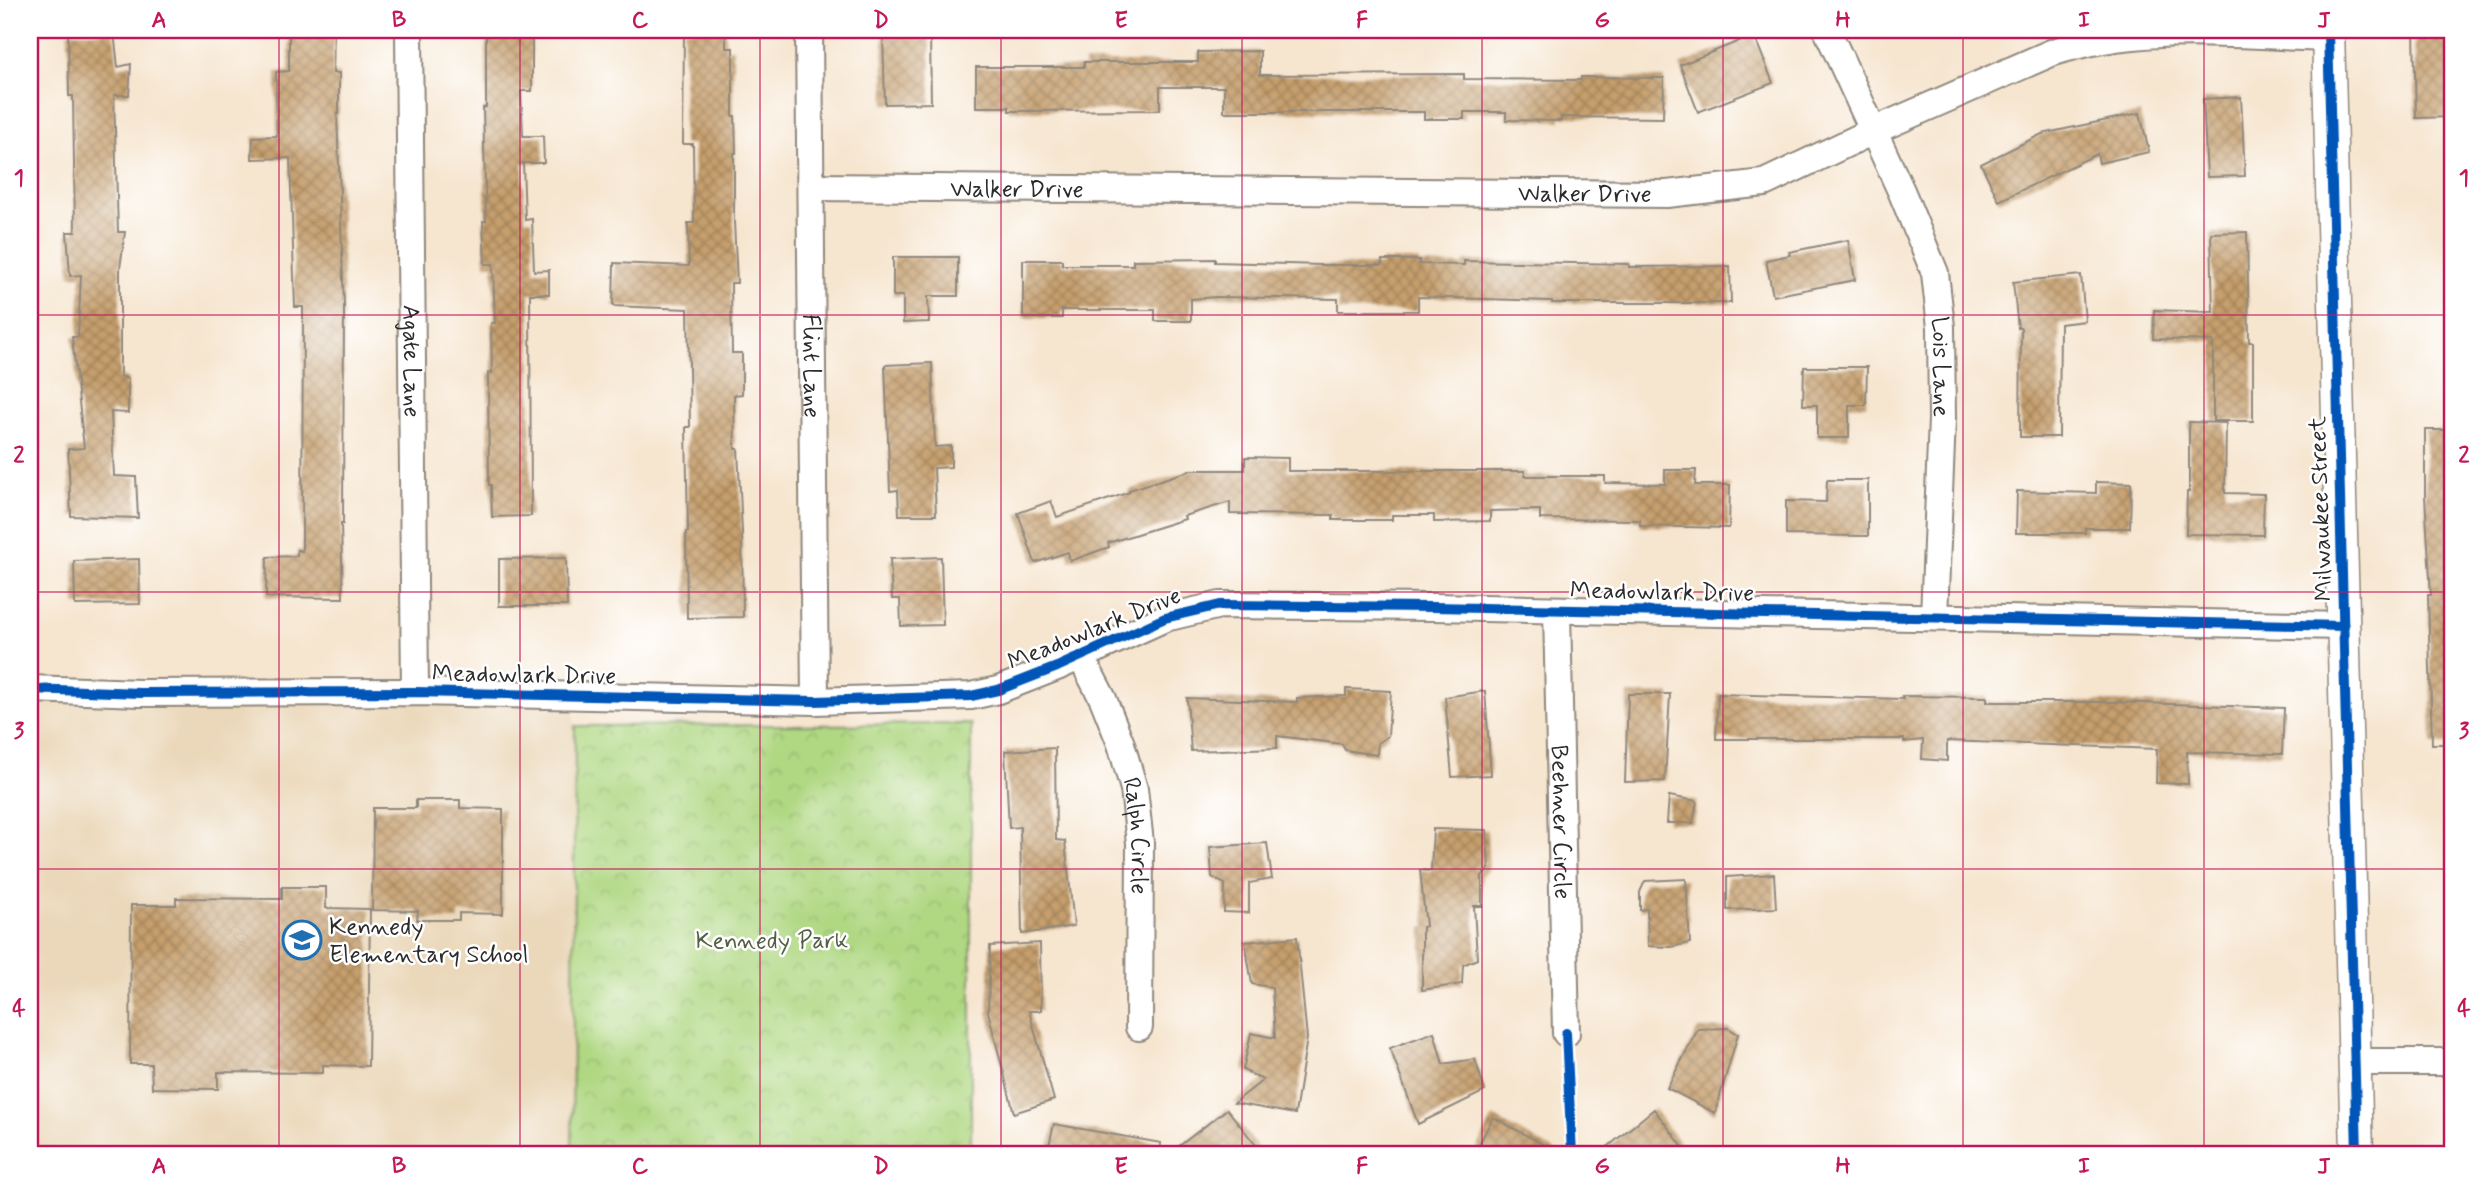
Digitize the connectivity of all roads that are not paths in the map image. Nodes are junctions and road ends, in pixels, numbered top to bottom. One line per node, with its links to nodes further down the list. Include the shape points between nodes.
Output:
1 (409, 30): 12 (street, Agate Lane)
2 (809, 30): 6 (street, Flint Lane)
3 (1827, 30): 5 (street, Lois Lane)
4 (2328, 34): 5 (street, Walker Drive, via 2154,33 2077,44); 9 (street, Milwaukee Street)
5 (1873, 131): 6 (street, Walker Drive, via 1764,183 1667,194); 8 (street, Lois Lane, via 1935,274 1942,419)
6 (811, 187): 13 (street, Flint Lane)
7 (1557, 610): 8 (street, Meadowlark Drive); 10 (street, Meadowlark Drive, via 1220,605 1165,618); 15 (street, Beehner Circle)
8 (1934, 617): 9 (street, Meadowlark Drive)
9 (2344, 626): 16 (street, Milwaukee Street)
10 (1080, 655): 13 (street, Meadowlark Drive, via 998,690 971,696); 14 (street, Ralph Circle, via 1103,699 1134,789 1140,843)
11 (30, 689): 12 (street, Meadowlark Drive)
12 (415, 692): 13 (street, Meadowlark Drive)
13 (815, 701)
14 (1139, 1027)
15 (1566, 1033)
16 (2355, 1062): 17 (street); 18 (street, Milwaukee Street)
17 (2453, 1062)
18 (2357, 1154)

